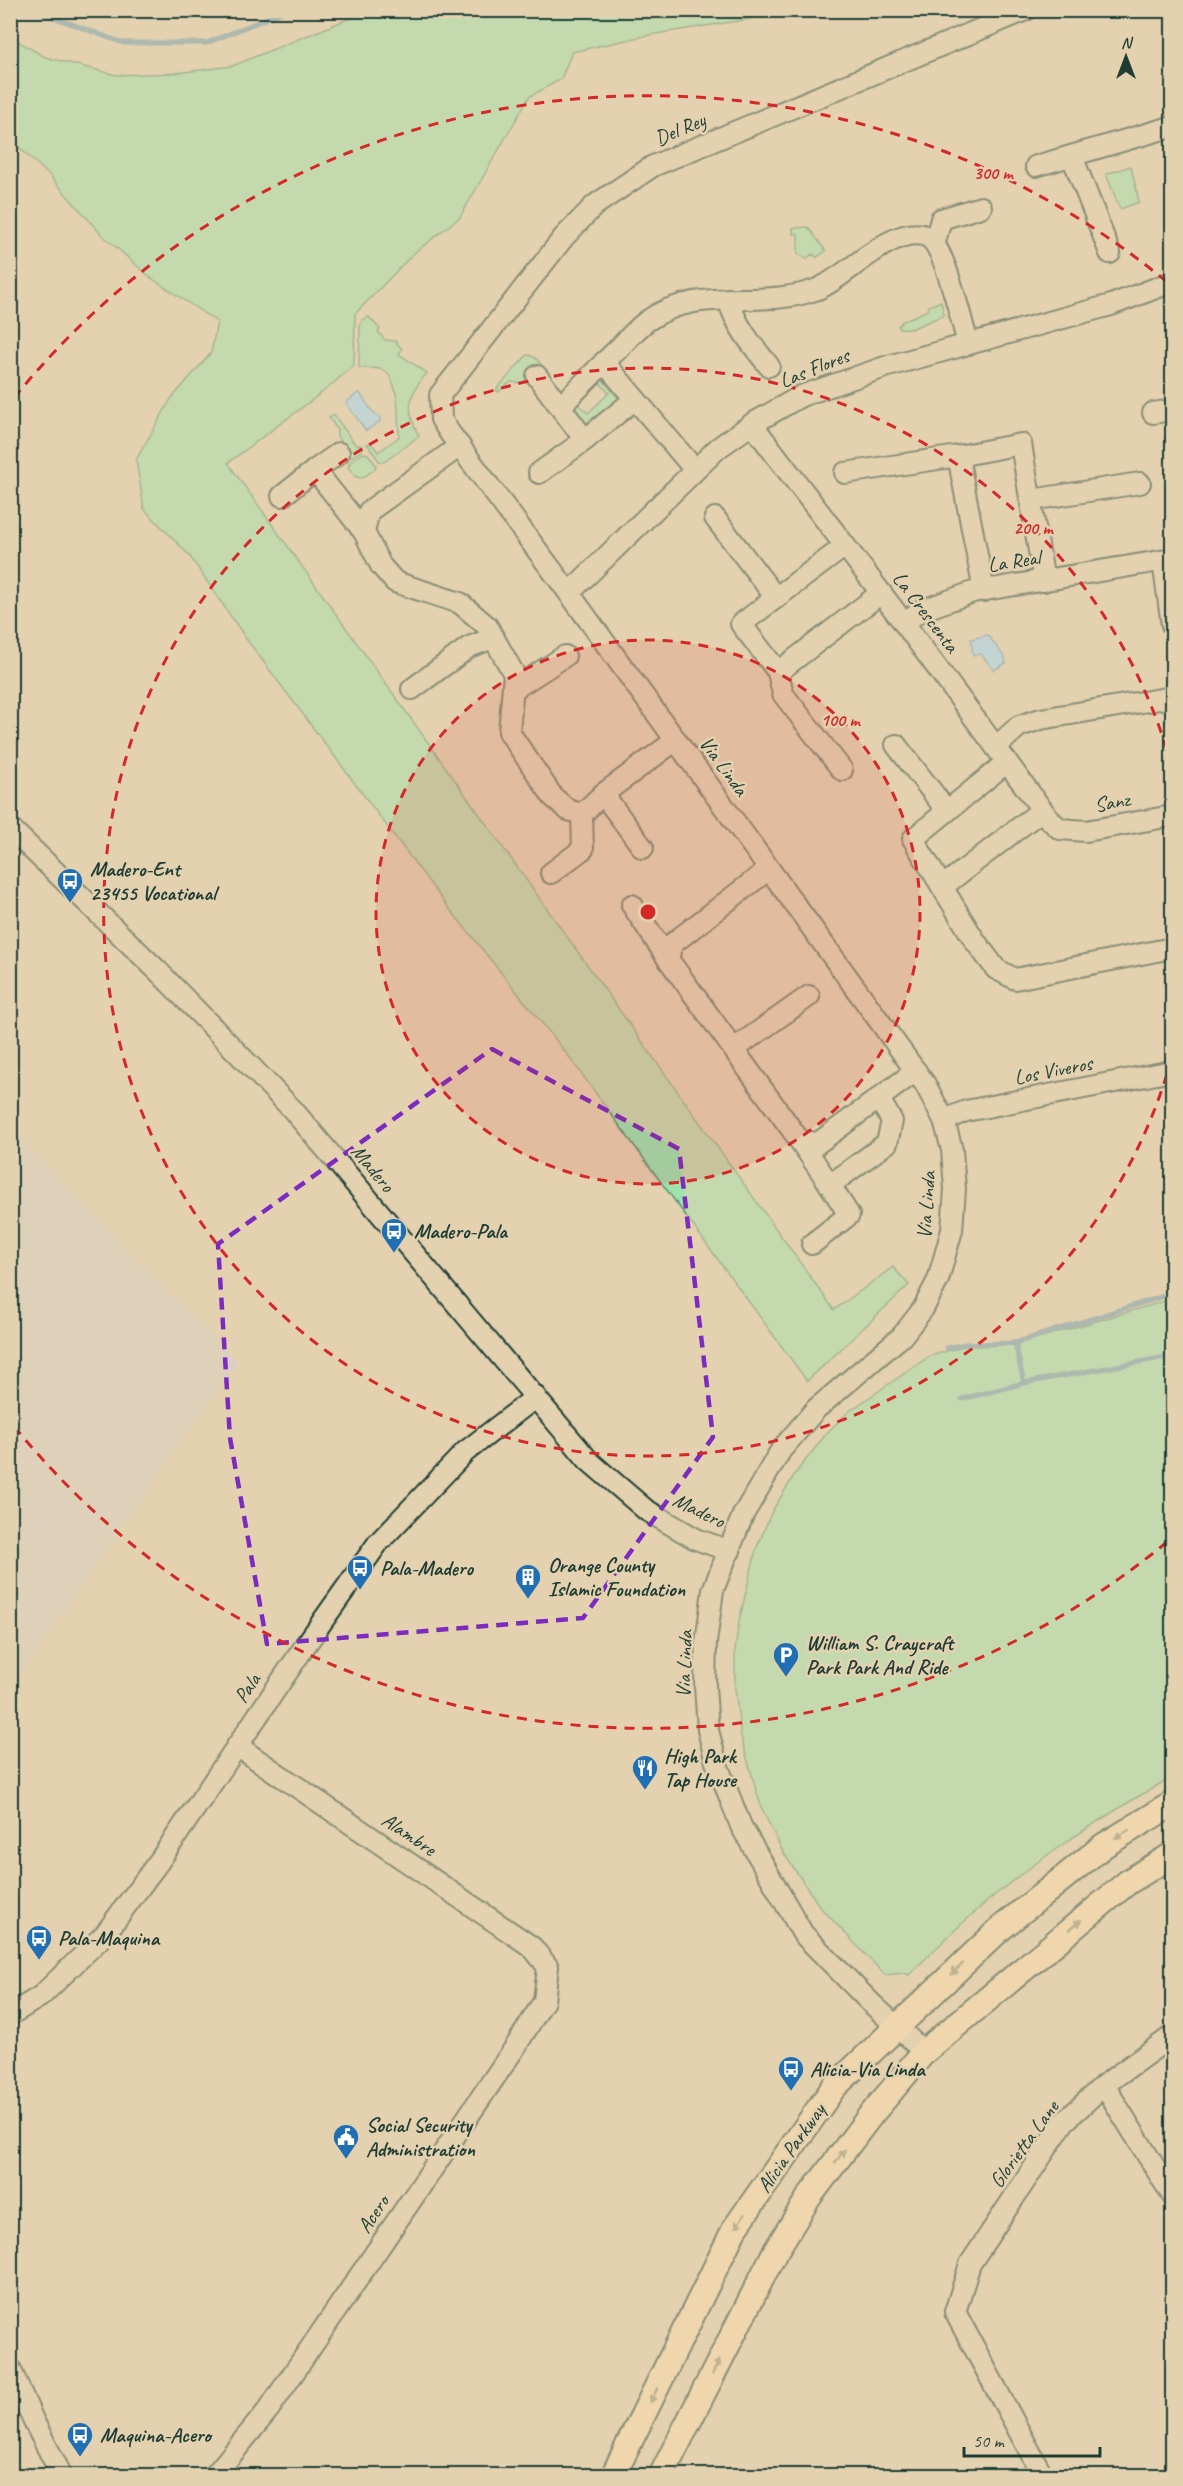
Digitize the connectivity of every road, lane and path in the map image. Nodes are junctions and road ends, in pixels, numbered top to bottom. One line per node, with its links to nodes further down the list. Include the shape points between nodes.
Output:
1 (1026, 10): 15 (street, Del Rey, via 653,166 595,205 564,237 440,395)
2 (1173, 129): 3 (street)
3 (1072, 156): 4 (street); 7 (street)
4 (1036, 166)
5 (981, 207): 6 (street, via 941,219)
6 (935, 242): 9 (street, via 913,235 896,239 814,291); 10 (street)
7 (1110, 253)
8 (1173, 282): 10 (street, Las Flores, via 1111,305)
9 (728, 299): 11 (street, via 687,303 658,315); 12 (street, Las Flores, via 743,333)
10 (968, 344): 19 (street, Las Flores, via 801,396)
11 (604, 362): 14 (street); 16 (street)
12 (769, 366)
13 (537, 376): 16 (street)
14 (635, 399): 20 (street); 25 (street)
15 (440, 406): 21 (street, Via Linda, via 441,419)
16 (560, 407): 20 (street)
17 (1173, 410): 18 (street)
18 (1152, 413)
19 (753, 424): 25 (street, Las Flores); 33 (street, La Crescenta)
20 (585, 440): 26 (street)
21 (460, 446): 32 (street, via 369,512); 37 (street, Via Linda)
22 (339, 453): 24 (street)
23 (958, 456): 27 (street); 30 (street, via 1021,444); 36 (street)
24 (315, 470): 29 (street); 32 (street)
25 (695, 470): 37 (street, Las Flores)
26 (539, 472)
27 (845, 473)
28 (1140, 483): 30 (street)
29 (282, 496)
30 (1030, 500): 35 (street)
31 (715, 518): 39 (street)
32 (364, 532): 42 (street, via 381,566 395,582 460,603 487,626)
33 (845, 546): 38 (street, La Crescenta); 39 (street)
34 (1168, 560): 35 (street, La Real); 41 (street)
35 (1044, 581): 36 (street, La Real)
36 (984, 591): 40 (street, La Real, via 920,611)
37 (569, 593): 48 (street, Via Linda)
38 (881, 593): 40 (street, La Crescenta); 44 (street)
39 (776, 598): 44 (street, via 741,624)
40 (904, 623): 50 (street, La Crescenta)
41 (1173, 625)
42 (493, 638): 45 (street, via 469,647); 46 (street, via 514,674)
43 (565, 656): 46 (street)
44 (778, 672): 51 (street, via 783,694)
45 (412, 689)
46 (514, 689): 55 (street, via 509,732 554,797 568,810)
47 (1173, 697): 50 (street, via 1019,726)
48 (676, 740): 52 (street); 60 (street, Via Linda)
49 (896, 745): 54 (street)
50 (1002, 755): 53 (street, La Crescenta); 54 (street)
51 (842, 770)
52 (603, 794): 55 (street); 59 (street)
53 (1042, 810): 58 (street, La Crescenta); 62 (street)
54 (947, 811): 62 (street, via 913,839)
55 (582, 814): 61 (street, via 583,849)
56 (1173, 816): 58 (street, Sanz, via 1086,831)
57 (10, 828): 75 (street, Madero, via 158,971 293,1110)
58 (1060, 829)
59 (643, 848)
60 (769, 869): 65 (street, via 672,944); 68 (street, Via Linda)
61 (551, 873)
62 (942, 887): 64 (street, via 996,969 1015,979)
63 (632, 905): 65 (street)
64 (1173, 948)
65 (668, 958): 67 (street)
66 (809, 996): 67 (street)
67 (734, 1049): 72 (street)
68 (916, 1071): 70 (street); 71 (street, Via Linda)
69 (1173, 1071): 71 (street, Los Viveros, via 966,1111)
70 (879, 1099): 72 (street, via 818,1143); 73 (street, via 892,1121 887,1143)
71 (944, 1120): 76 (street, Via Linda, via 952,1150 955,1189 952,1230 938,1280 923,1309 902,1336 816,1409 781,1450 743,1515)
72 (800, 1141): 73 (street)
73 (830, 1185): 74 (street, via 849,1215)
74 (812, 1244)
75 (536, 1397): 76 (street, Madero, via 589,1461 646,1510 696,1539); 77 (street, Pala, via 465,1452 378,1543)
76 (730, 1551): 82 (street, Via Linda, via 713,1590 706,1643 708,1730 716,1762 741,1826 803,1934)
77 (237, 1746): 80 (street, Alambre, via 532,1947); 81 (street, Pala, via 105,1934 41,1996)
78 (1173, 1804): 82 (main road, Alicia Parkway, one-way to 82, via 1102,1846 1000,1929)
79 (1173, 1855): 84 (main road, Alicia Parkway, one-way to 79, via 1128,1882)
80 (548, 1967): 89 (street, Acero, via 544,2001 514,2049 269,2409)
81 (10, 2015)
82 (897, 2026): 84 (street, Via Linda); 90 (main road, Alicia Parkway, one-way to 90, via 834,2087 735,2228)
83 (1173, 2036): 85 (street, Glorietta Lane)
84 (924, 2052): 91 (main road, Alicia Parkway, one-way to 84, via 775,2252 809,2196)
85 (1104, 2085): 86 (street); 92 (street, Glorietta Lane, via 1064,2122 970,2264 955,2312)
86 (1173, 2195)
87 (10, 2368): 88 (street)
88 (63, 2475)
89 (214, 2475)
90 (613, 2475)
91 (661, 2475)
92 (1043, 2475)

